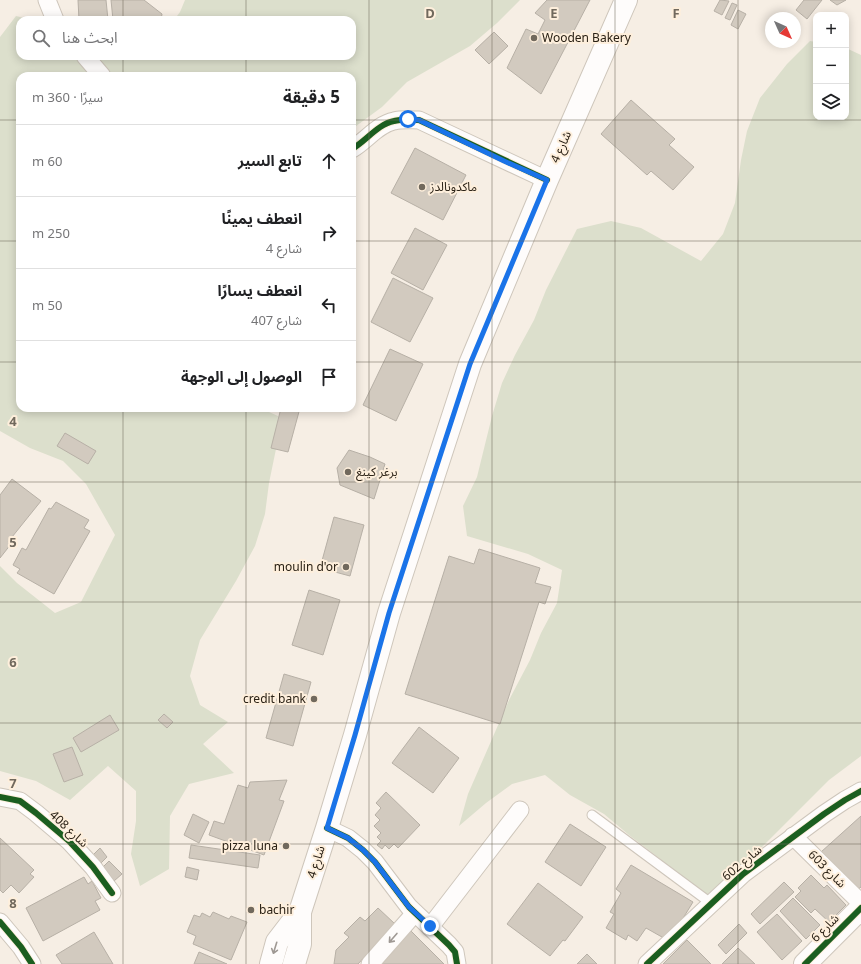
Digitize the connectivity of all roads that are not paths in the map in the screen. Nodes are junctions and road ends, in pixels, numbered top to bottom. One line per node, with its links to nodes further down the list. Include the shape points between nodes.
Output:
1 (47, 0): 3 (street)
2 (626, 0): 7 (main road, شارع 4)
3 (53, 16)
4 (88, 60): 5 (street)
5 (99, 72)
6 (356, 146): 7 (street, via 380,127 392,121 419,120)
7 (547, 180): 12 (main road, شارع 4, via 470,364 389,613)
8 (861, 791): 13 (street, شارع 602)
9 (0, 797): 14 (street, شارع 408, via 20,801 69,841)
10 (520, 810): 21 (street)
11 (592, 815): 16 (lane)
12 (327, 828): 18 (main road, شارع 4); 19 (street, via 348,838 367,854)
13 (793, 836): 15 (street, شارع 603); 16 (street, شارع 602, via 743,874)
14 (112, 893)
15 (861, 903)
16 (712, 904): 27 (street, شارع 602)
17 (861, 908): 28 (main road, شارع 6)
18 (300, 912): 23 (main road, شارع 4, one-way to 23, via 277,942); 24 (main road, شارع 4, via 300,944)
19 (415, 913): 21 (street); 25 (street, one-way to 25)
20 (0, 922): 22 (street)
21 (430, 926): 26 (street, via 455,952)
22 (32, 964)
23 (271, 964)
24 (294, 964)
25 (370, 964)
26 (457, 964)
27 (647, 964)
28 (804, 964)

